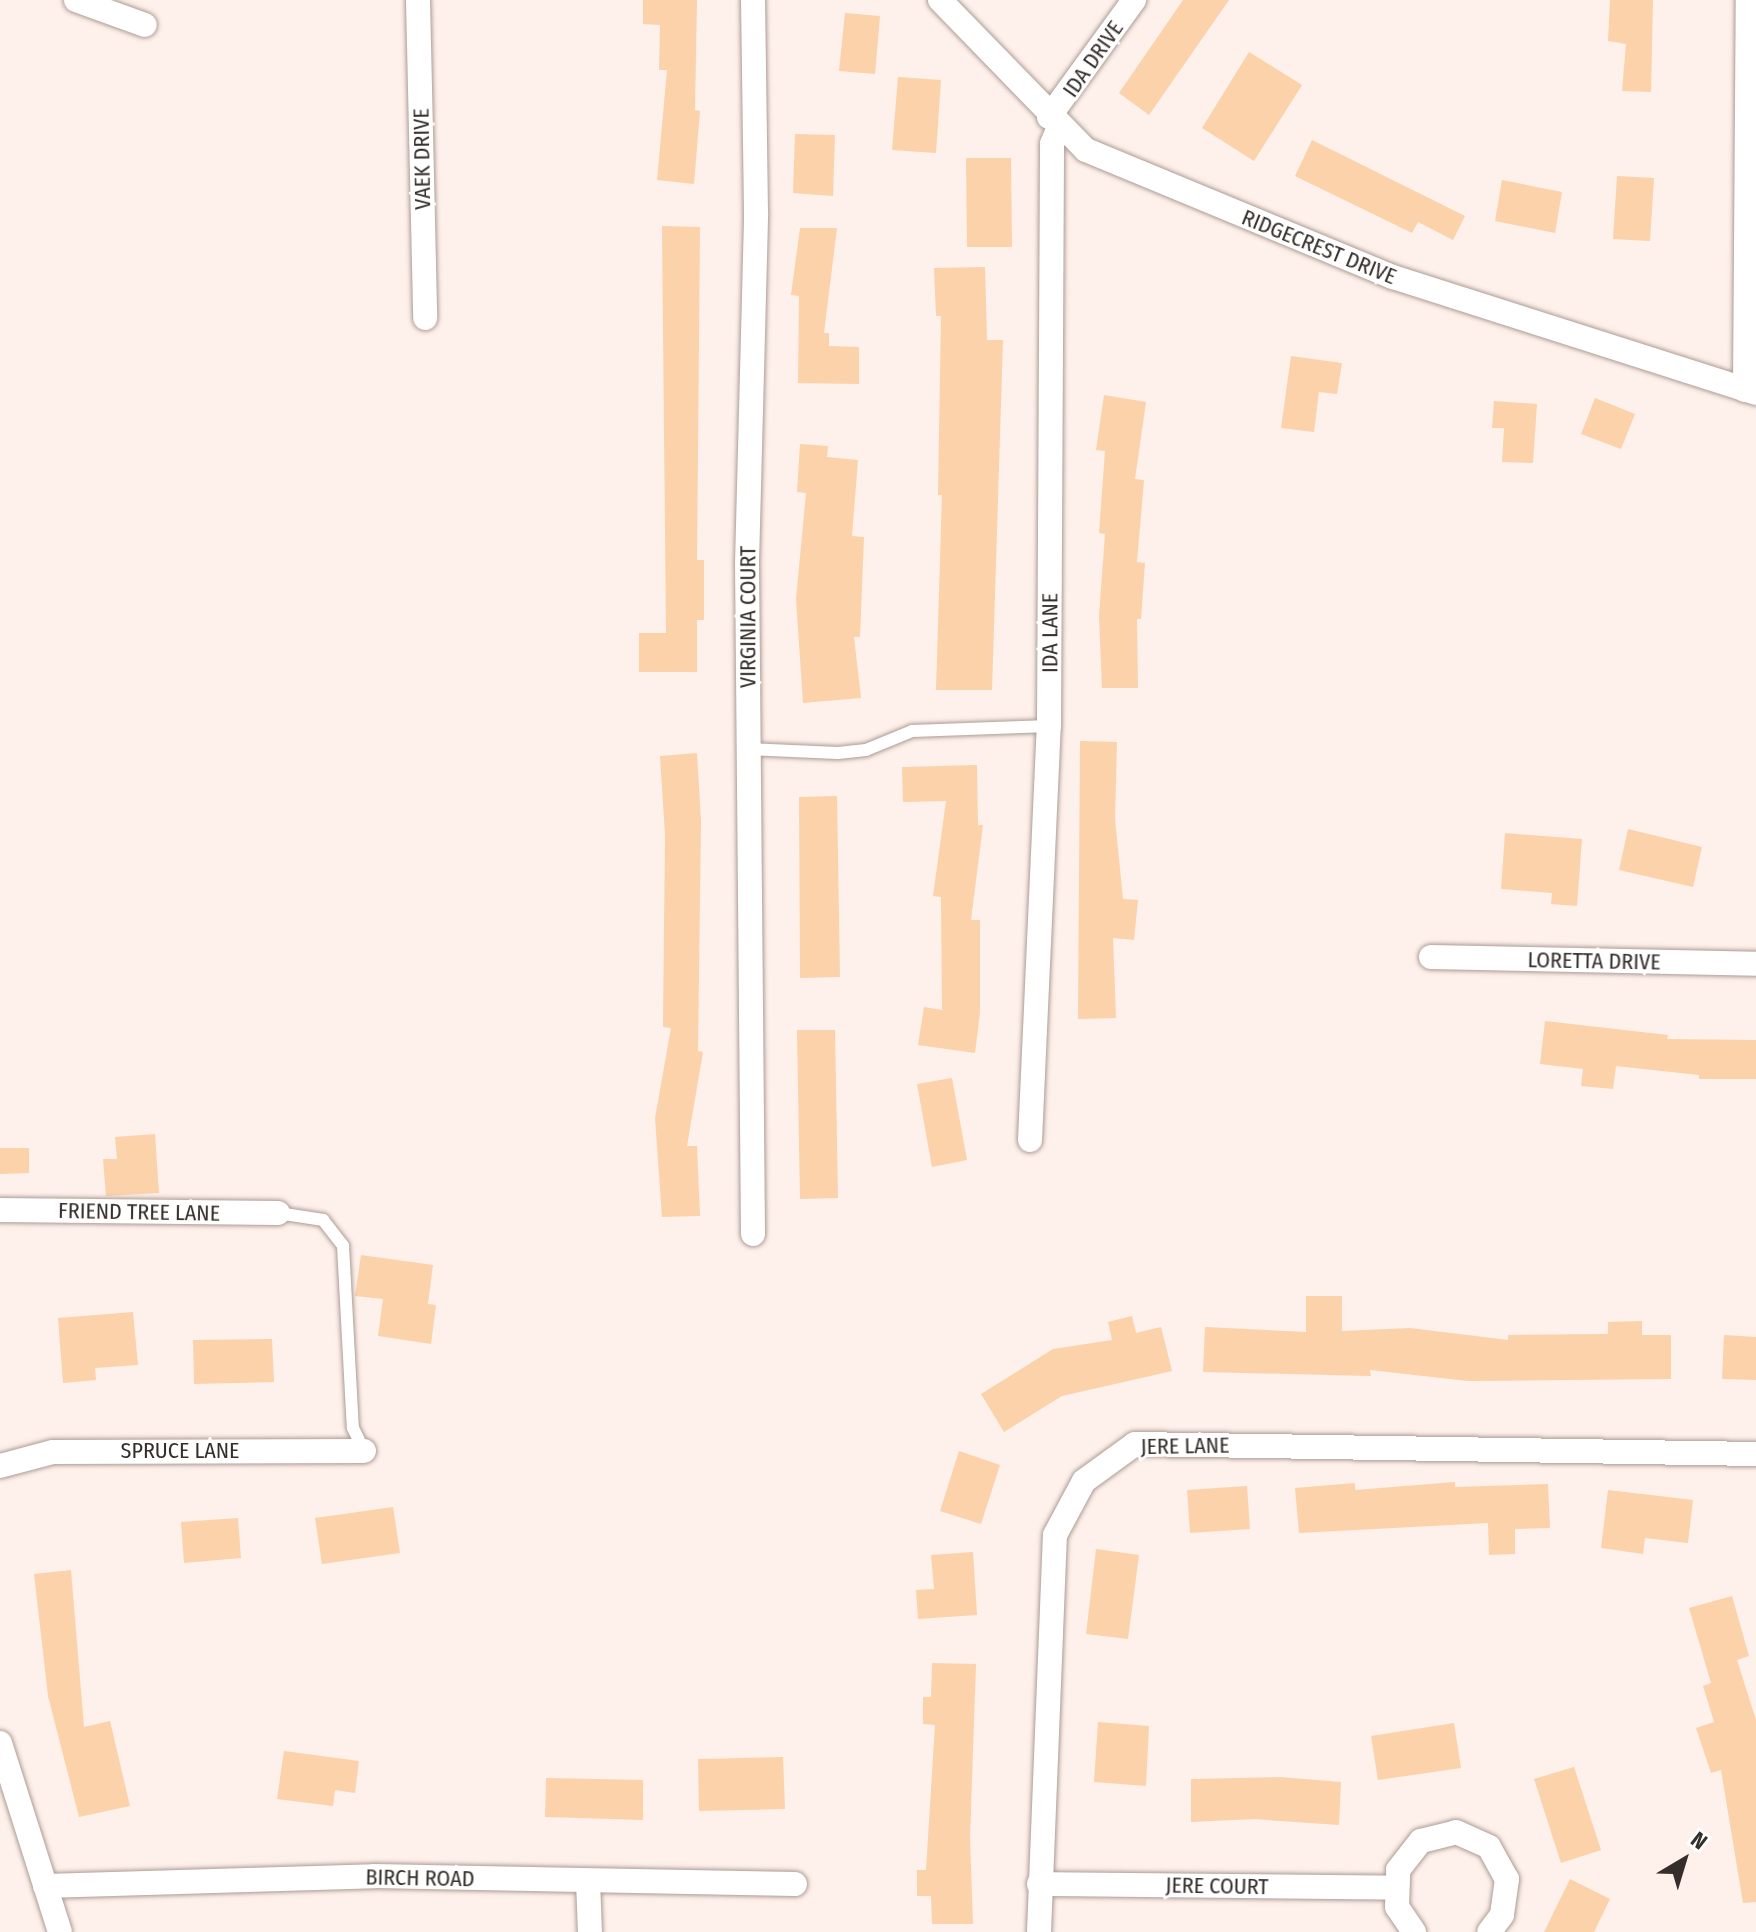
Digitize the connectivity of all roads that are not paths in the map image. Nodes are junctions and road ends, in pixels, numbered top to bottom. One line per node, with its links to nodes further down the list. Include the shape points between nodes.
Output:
1 (76, 0): 7 (street)
2 (418, 0): 9 (street, VAEK DRIVE)
3 (753, 0): 12 (street, VIRGINIA COURT, via 756,213)
4 (940, 0): 8 (street, RIDGECREST DRIVE)
5 (1134, 0): 8 (street, IDA DRIVE)
6 (1748, 0): 10 (street)
7 (145, 25)
8 (1054, 122): 10 (street, RIDGECREST DRIVE, via 1086,150 1144,177 1393,277); 11 (street, IDA LANE)
9 (425, 318)
10 (1751, 392)
11 (1049, 726): 12 (lane, via 912,731 866,750 838,753); 15 (street, IDA LANE)
12 (747, 749): 18 (street, VIRGINIA COURT)
13 (1431, 957): 14 (street, LORETTA DRIVE)
14 (1756, 964)
15 (1030, 1140)
16 (0, 1210): 17 (street, FRIEND TREE LANE)
17 (278, 1213): 19 (lane, via 323,1220 343,1246 353,1428)
18 (753, 1234)
19 (364, 1451): 21 (street, SPRUCE LANE, via 53,1452)
20 (1756, 1454): 25 (street, JERE LANE, via 1135,1444 1084,1481 1055,1535)
21 (0, 1466)
22 (0, 1743): 26 (street)
23 (588, 1881): 24 (street, BIRCH ROAD); 26 (street, BIRCH ROAD, via 374,1876); 29 (street)
24 (795, 1884)
25 (1039, 1884): 27 (street, JERE COURT); 30 (street, JERE LANE)
26 (45, 1886): 28 (street)
27 (1394, 1888): 31 (street, via 1397,1907); 32 (street, via 1407,1853 1421,1841 1456,1832 1474,1837 1495,1855 1507,1879 1502,1915)
28 (60, 1932)
29 (590, 1932)
30 (1039, 1932)
31 (1414, 1932)
32 (1489, 1932)

